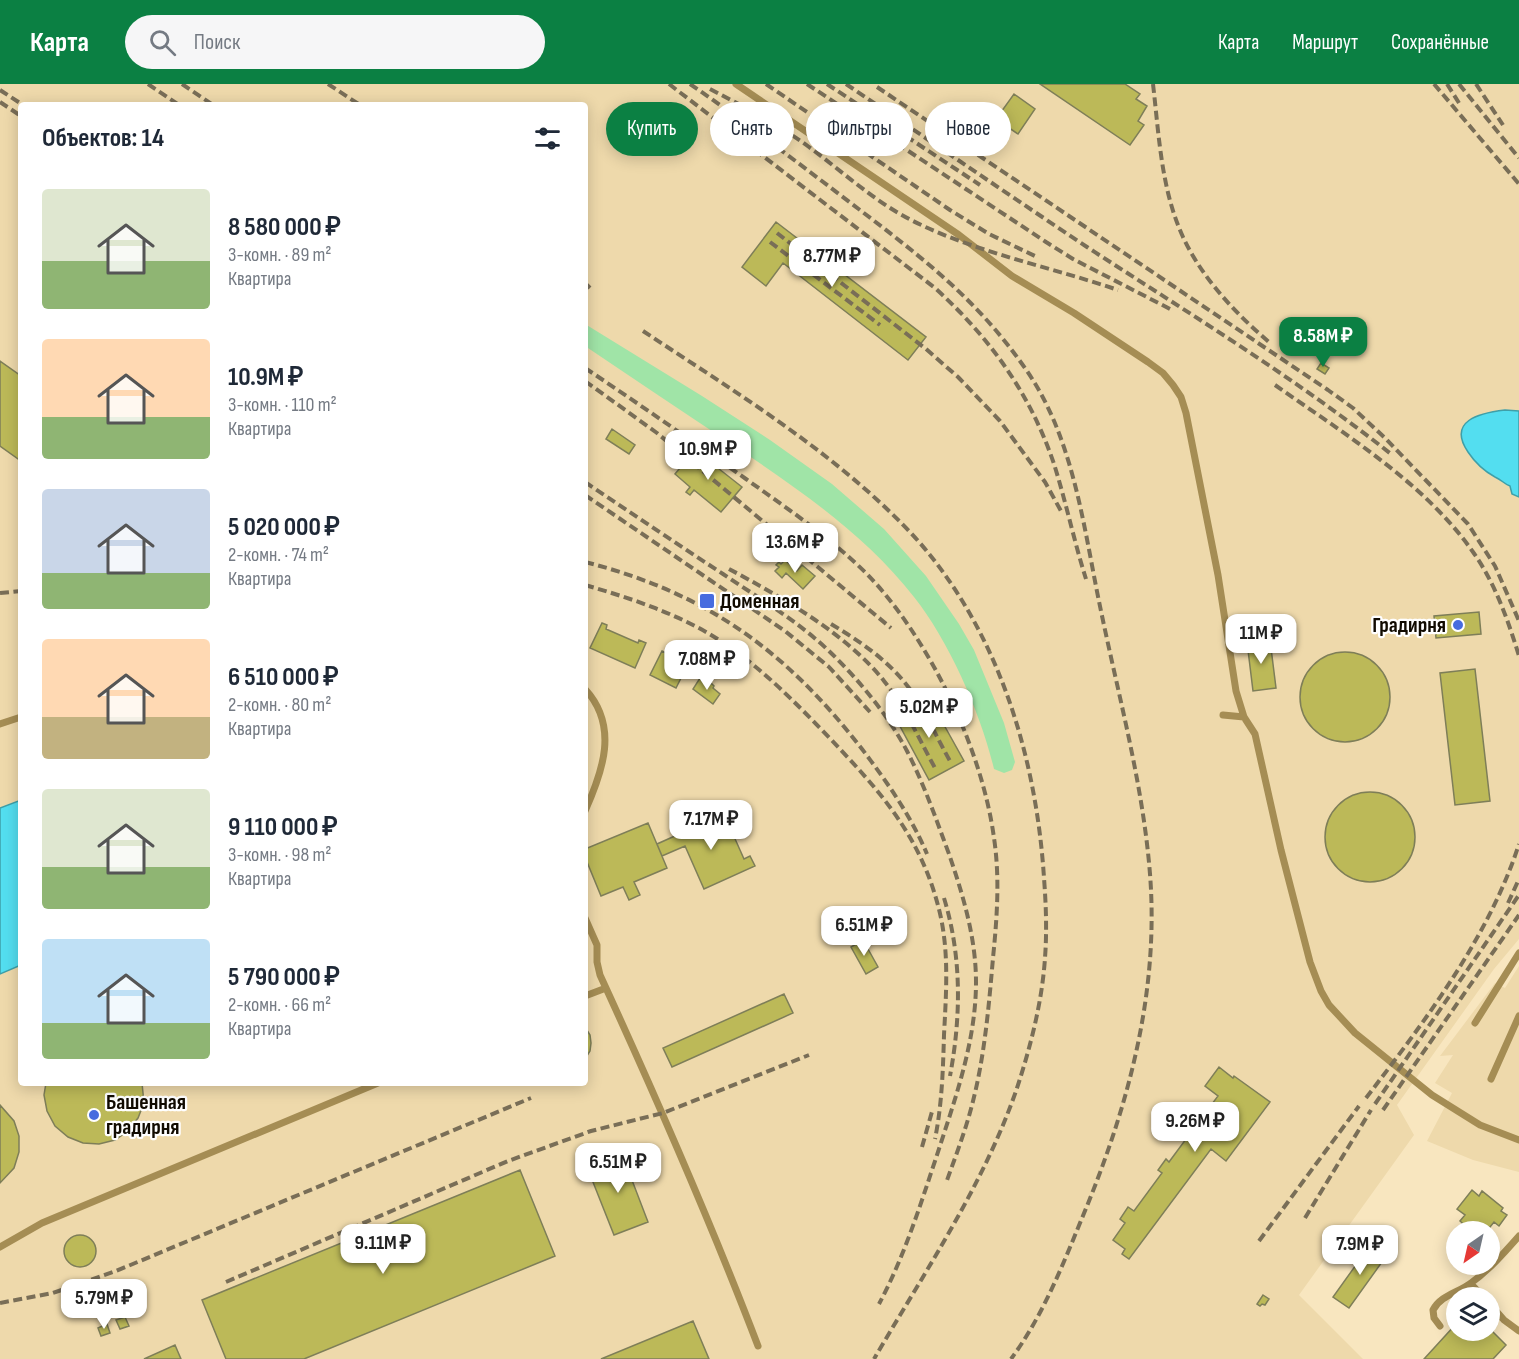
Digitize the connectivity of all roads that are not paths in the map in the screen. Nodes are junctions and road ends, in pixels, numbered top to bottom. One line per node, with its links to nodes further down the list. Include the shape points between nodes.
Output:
1 (736, 84): 4 (lane, via 959,235 1012,276 1148,362 1173,385 1188,424)
2 (588, 693): 7 (lane, via 601,712 606,738 602,769)
3 (1223, 715): 4 (lane)
4 (1244, 717): 16 (lane, via 1255,734 1310,962 1329,1005 1355,1033 1432,1095 1480,1125)
5 (18, 718): 6 (lane)
6 (0, 724)
7 (588, 804)
8 (588, 925): 10 (lane, via 597,945 597,962)
9 (1519, 952): 13 (lane)
10 (606, 988): 11 (lane); 24 (lane, via 663,1113)
11 (588, 995)
12 (1519, 1016): 14 (lane)
13 (1475, 1023)
14 (1491, 1079)
15 (371, 1086): 18 (lane, via 42,1223)
16 (1519, 1140)
17 (1519, 1236): 19 (lane)
18 (0, 1247)
19 (1471, 1284): 20 (lane); 22 (lane, via 1436,1305 1434,1318)
20 (1474, 1287)
21 (1500, 1315): 23 (lane)
22 (1440, 1326)
23 (1519, 1331)
24 (759, 1346)

